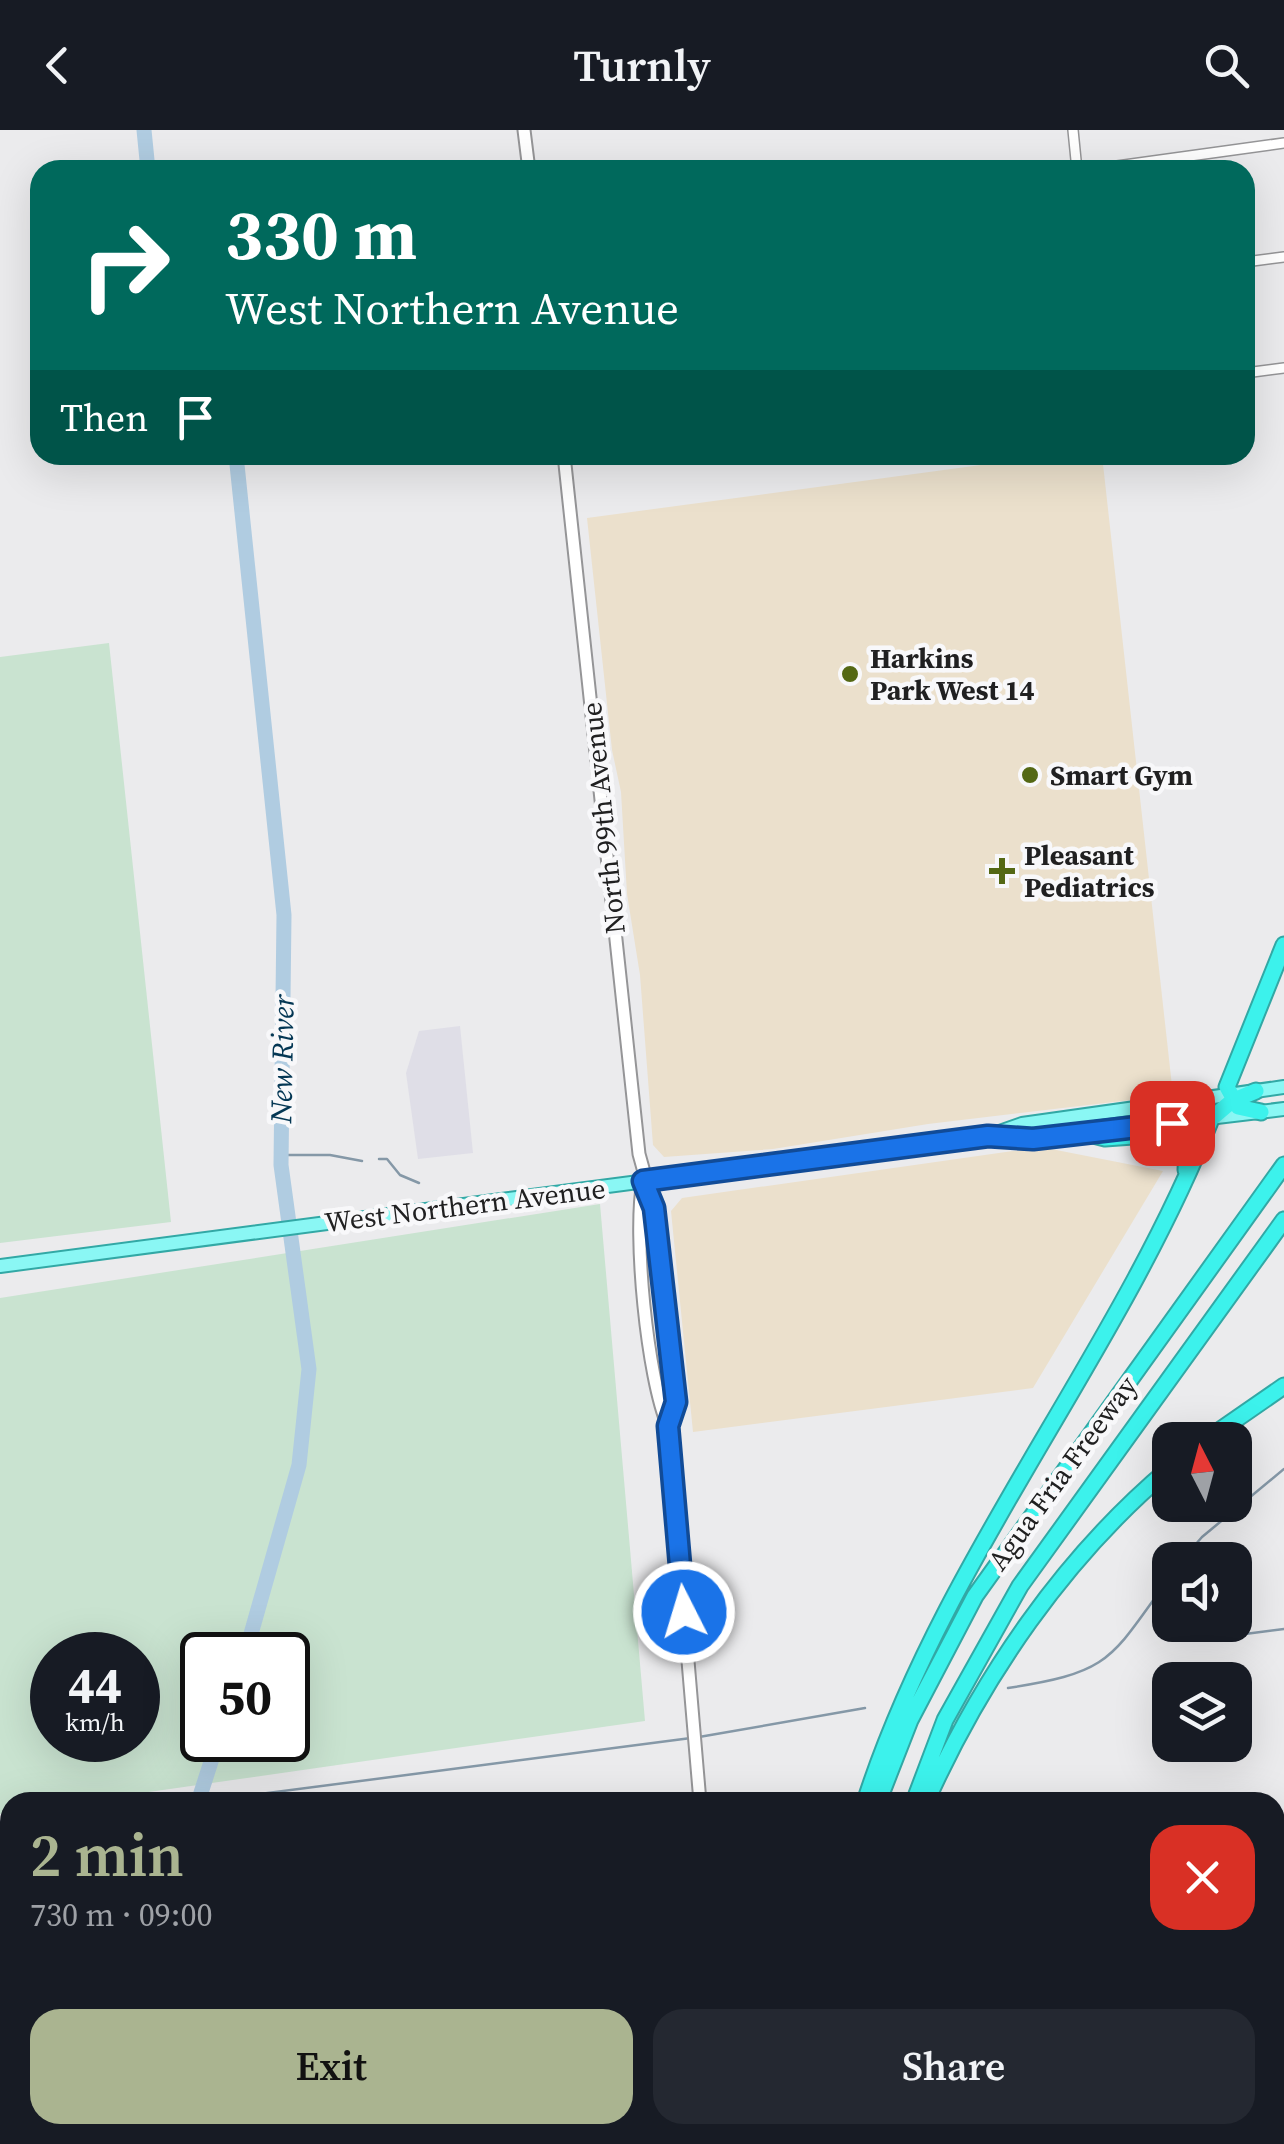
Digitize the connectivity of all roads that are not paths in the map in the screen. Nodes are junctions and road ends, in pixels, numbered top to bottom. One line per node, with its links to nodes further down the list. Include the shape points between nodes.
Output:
1 (533, 130): 3 (street)
2 (1072, 130): 6 (street)
3 (524, 131): 5 (main road)
4 (1284, 143): 7 (street)
5 (528, 160)
6 (1076, 160)
7 (1161, 160)
8 (1284, 256): 9 (street)
9 (1255, 260)
10 (1284, 368): 11 (street)
11 (1255, 372)
12 (565, 465): 24 (main road, North 99th Avenue)
13 (1284, 945): 16 (highway, via 1233,1067)
14 (1284, 1088): 15 (main road)
15 (1256, 1091): 16 (highway)
16 (1230, 1098): 18 (highway, via 1242,1109); 19 (highway); 21 (main road, West Northern Avenue, via 1022,1124)
17 (1284, 1109): 18 (main road, West Northern Avenue)
18 (1261, 1112): 19 (main road, West Northern Avenue)
19 (1212, 1118): 20 (main road, West Northern Avenue); 23 (highway)
20 (1082, 1132): 21 (main road, West Northern Avenue); 23 (highway, via 1105,1138 1175,1133 1187,1148)
21 (988, 1136): 24 (main road, West Northern Avenue)
22 (1284, 1165): 32 (highway, Agua Fria Freeway, via 975,1596 910,1720)
23 (1185, 1176): 31 (highway, via 1134,1284 928,1642)
24 (643, 1181): 26 (main road, West Northern Avenue); 30 (main road, North 99th Avenue, via 643,1268 658,1404 668,1426)
25 (1284, 1220): 33 (highway, Agua Fria Freeway, via 1020,1586 945,1720)
26 (0, 1266)
27 (1284, 1386): 28 (highway)
28 (1232, 1422)
29 (1152, 1486): 34 (highway, via 1096,1541 1007,1653)
30 (699, 1792)
31 (869, 1792)
32 (882, 1792)
33 (918, 1792)
34 (931, 1792)

